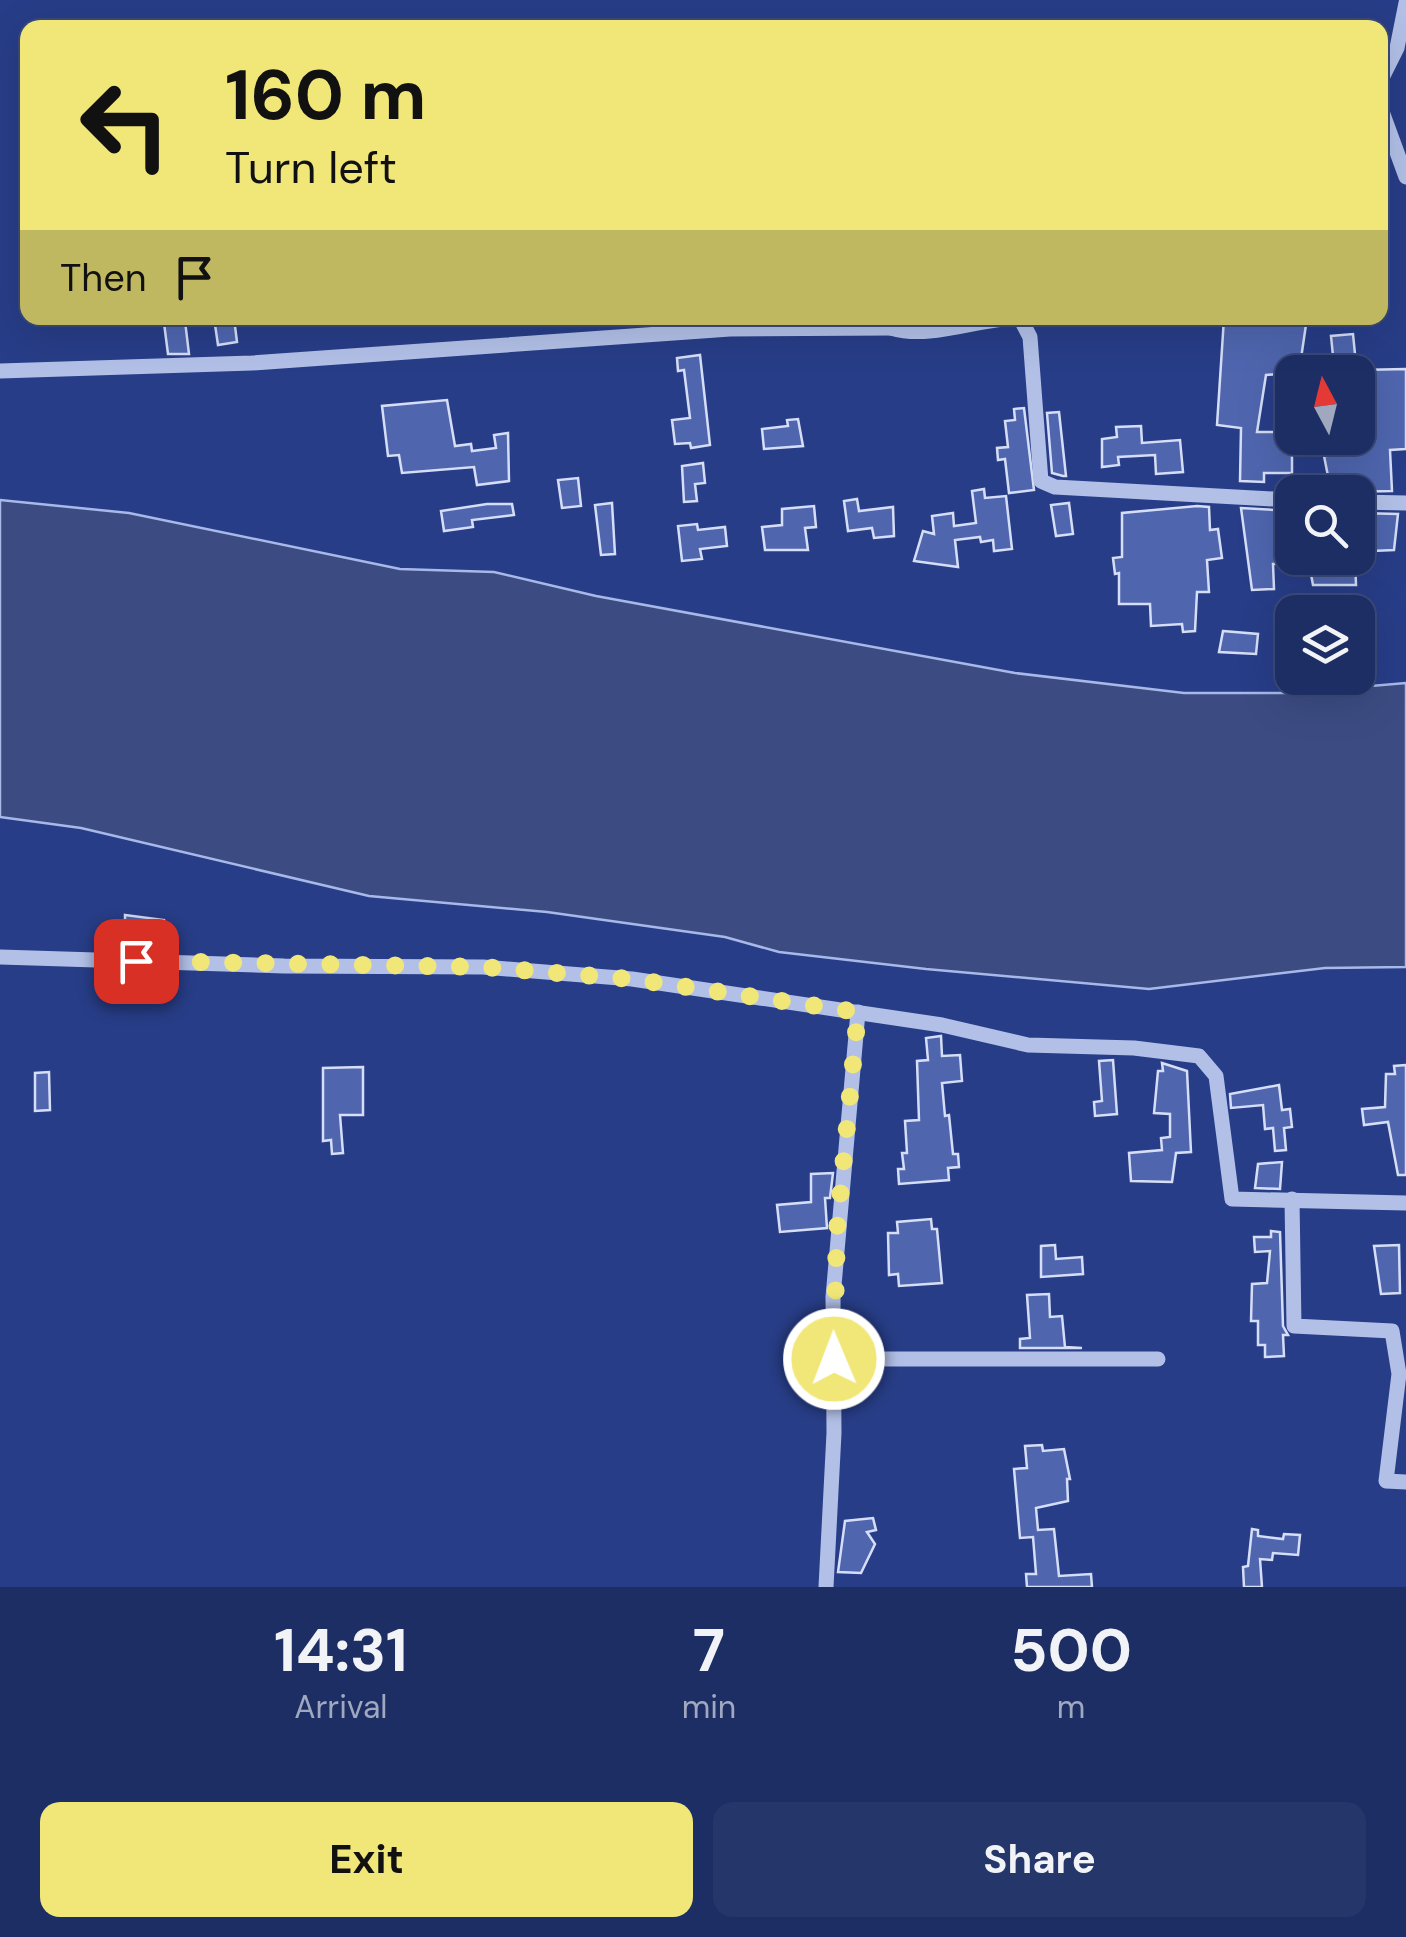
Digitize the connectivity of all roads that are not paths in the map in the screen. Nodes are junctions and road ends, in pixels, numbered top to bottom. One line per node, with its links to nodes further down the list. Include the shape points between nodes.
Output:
1 (1406, 3): 2 (street)
2 (1388, 66)
3 (1388, 128): 4 (street)
4 (1406, 176)
5 (838, 325): 9 (street, via 252,363)
6 (895, 325): 7 (street, via 909,333)
7 (952, 325)
8 (1024, 325): 10 (street, via 1042,481 1070,489)
9 (0, 371)
10 (1275, 500)
11 (1375, 502): 12 (street)
12 (1406, 502)
13 (0, 957): 14 (street, via 484,967 632,979)
14 (858, 1012): 15 (street, via 1028,1044 1199,1056 1216,1076 1232,1199); 18 (street, via 837,1230)
15 (1292, 1199): 16 (street); 19 (street, via 1294,1326 1392,1331 1398,1374 1386,1482)
16 (1406, 1203)
17 (1158, 1358): 18 (street)
18 (834, 1359): 20 (street)
19 (1406, 1482)
20 (826, 1587)

